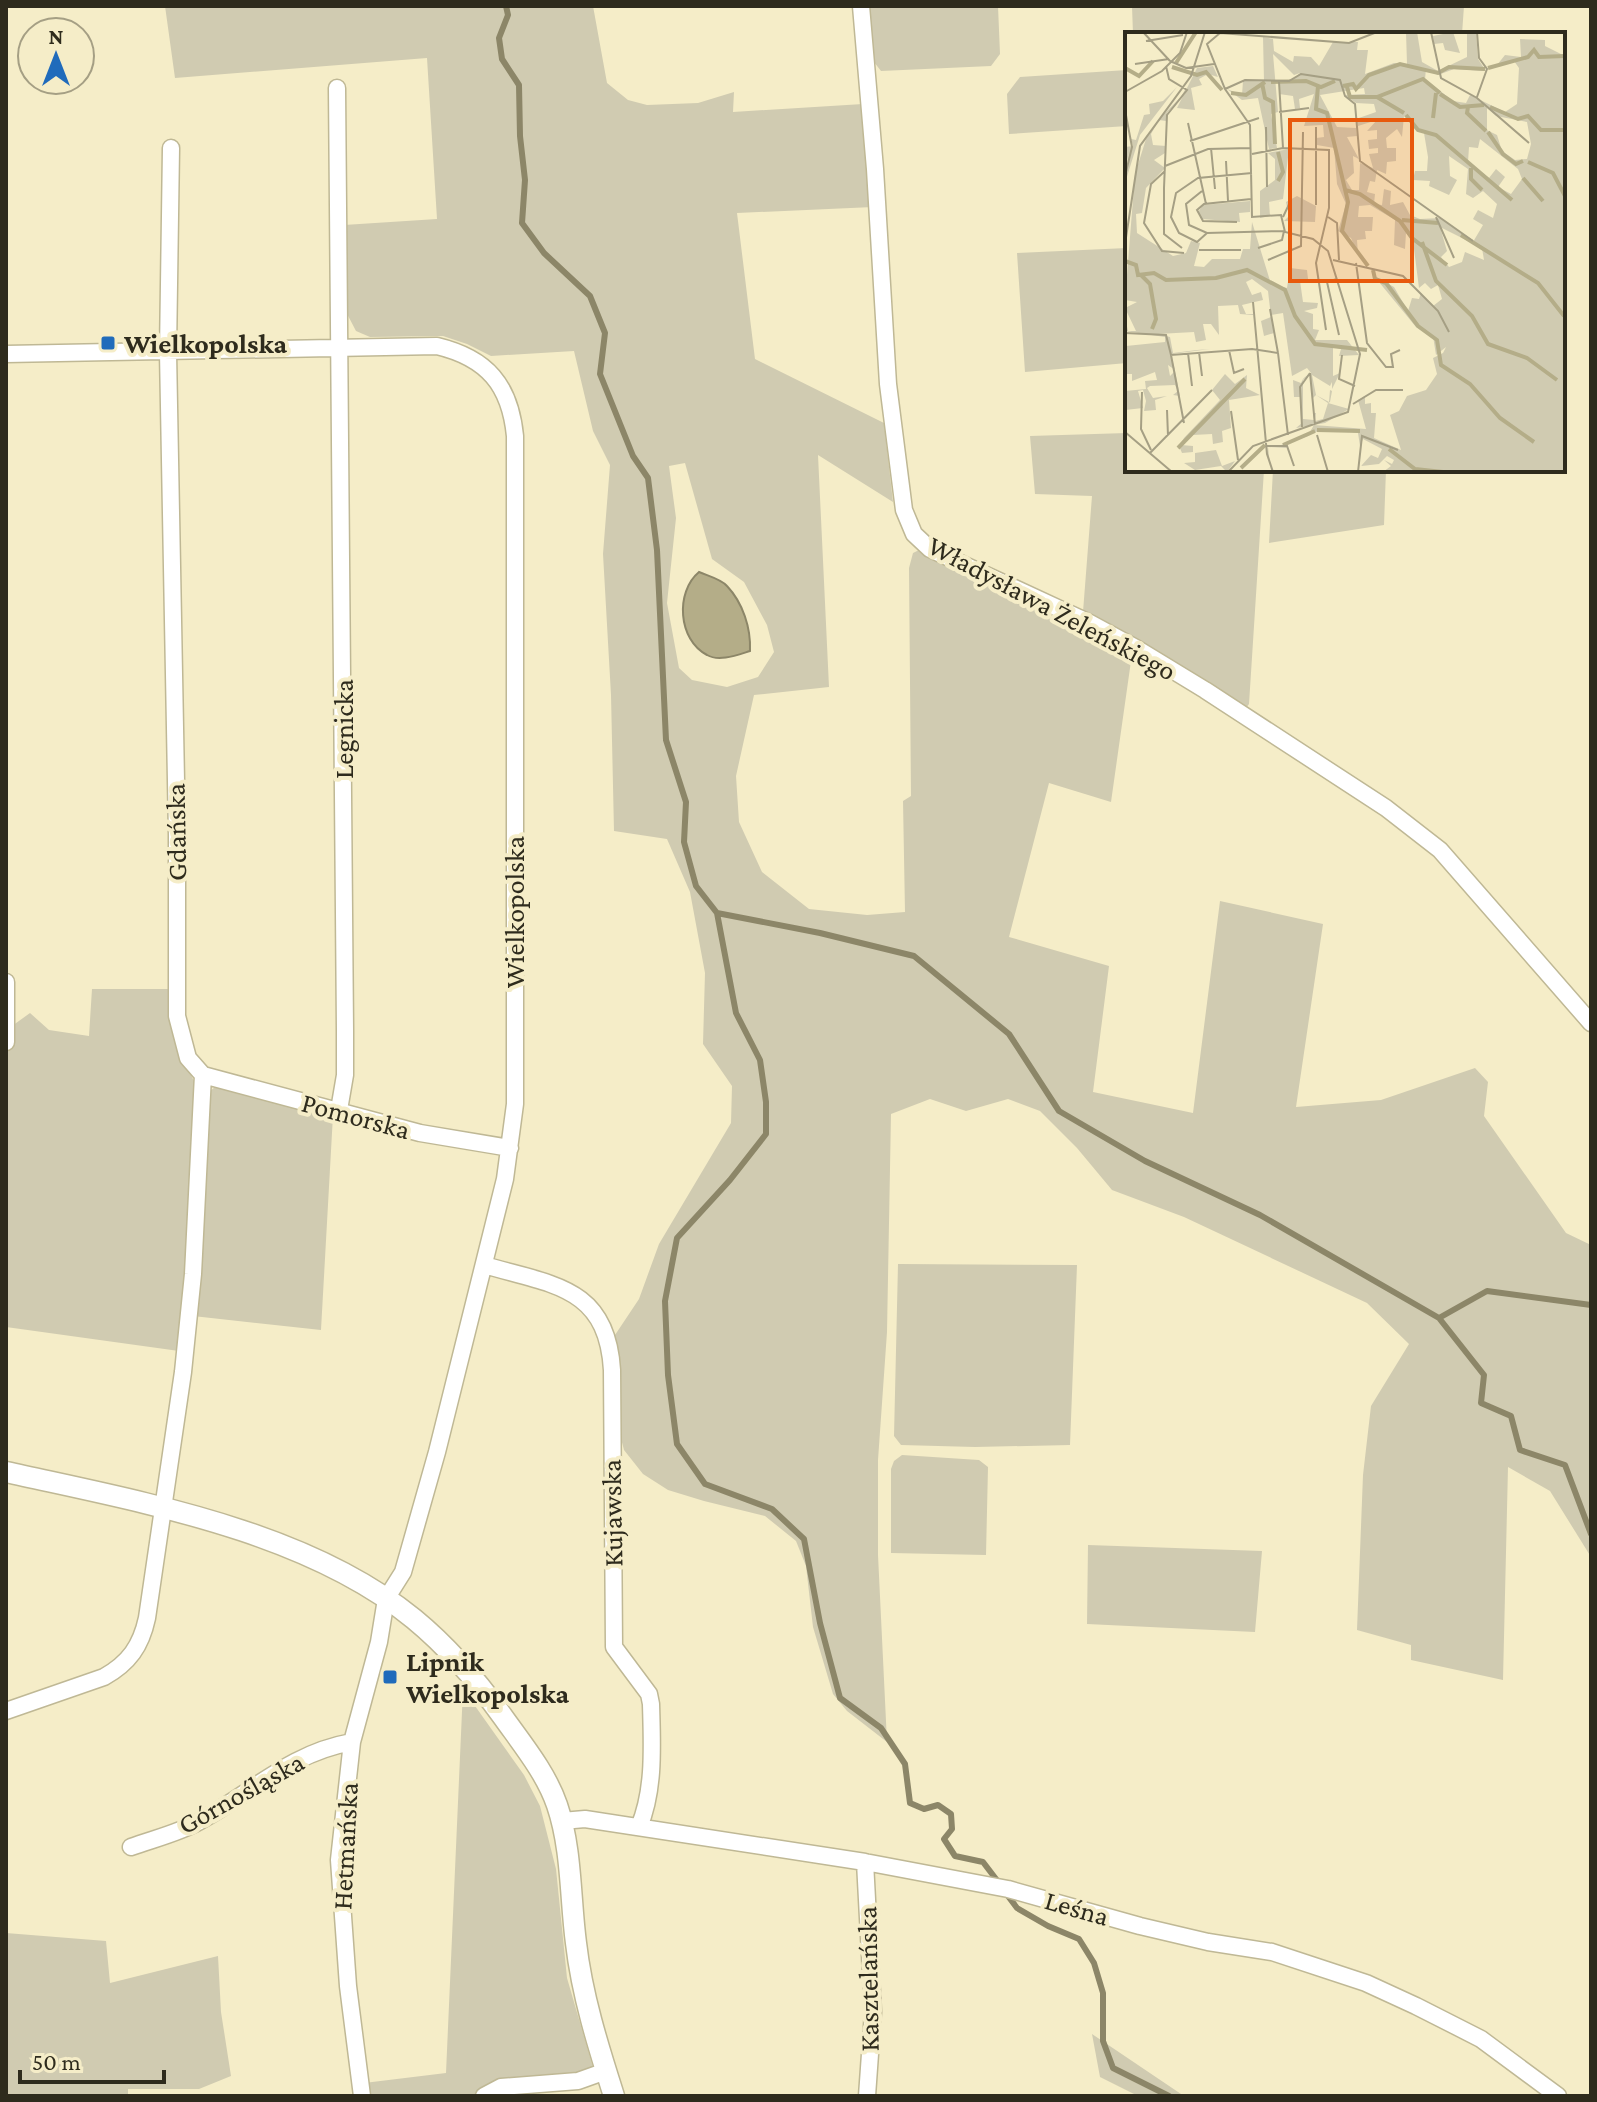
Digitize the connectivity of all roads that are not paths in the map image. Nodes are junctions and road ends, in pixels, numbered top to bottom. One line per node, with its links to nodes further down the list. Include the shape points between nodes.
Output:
1 (861, 6): 8 (street, Władysława Żeleńskiego, via 888,384 904,510 914,534 930,549 1136,648 1386,808 1440,850)
2 (337, 88): 4 (street)
3 (171, 148): 5 (street, Gdańska)
4 (339, 347): 5 (street, Wielkopolska); 11 (street, Legnicka, via 345,1031); 12 (street, Wielkopolska, via 437,346 459,352 492,374 513,412 515,1104)
5 (168, 352): 6 (street, Wielkopolska); 10 (street, Gdańska, via 177,1016 188,1058)
6 (6, 354)
7 (6, 982): 9 (street)
8 (1591, 1023)
9 (6, 1042)
10 (203, 1075): 11 (street, Pomorska); 15 (street, via 193,1274)
11 (339, 1110): 12 (street, Pomorska, via 420,1133)
12 (510, 1148): 13 (street, Wielkopolska)
13 (484, 1265): 16 (street, Wielkopolska, via 403,1572); 20 (street, Kujawska, via 576,1295 593,1309 609,1340 614,1647 651,1704 649,1793)
14 (6, 1472): 15 (street)
15 (163, 1507): 16 (street, via 303,1555); 17 (street, via 147,1618 137,1649 104,1677)
16 (386, 1599): 18 (street, Hetmańska); 19 (street, via 439,1642 494,1704 543,1775)
17 (6, 1711)
18 (352, 1742): 21 (street, Górnośląska, via 305,1755 198,1822); 24 (street, Hetmańska, via 339,1860)
19 (562, 1821): 20 (street, Leśna); 23 (street, via 582,1983)
20 (639, 1827): 22 (street, Leśna)
21 (131, 1847)
22 (865, 1862): 27 (street, Kasztelańska, via 873,2012); 28 (street, Leśna, via 1008,1889 1140,1926 1272,1952 1366,1983 1481,2039)
23 (606, 2071): 25 (street, via 578,2081 501,2087); 26 (street)
24 (362, 2096)
25 (484, 2096)
26 (614, 2096)
27 (867, 2096)
28 (1558, 2096)

